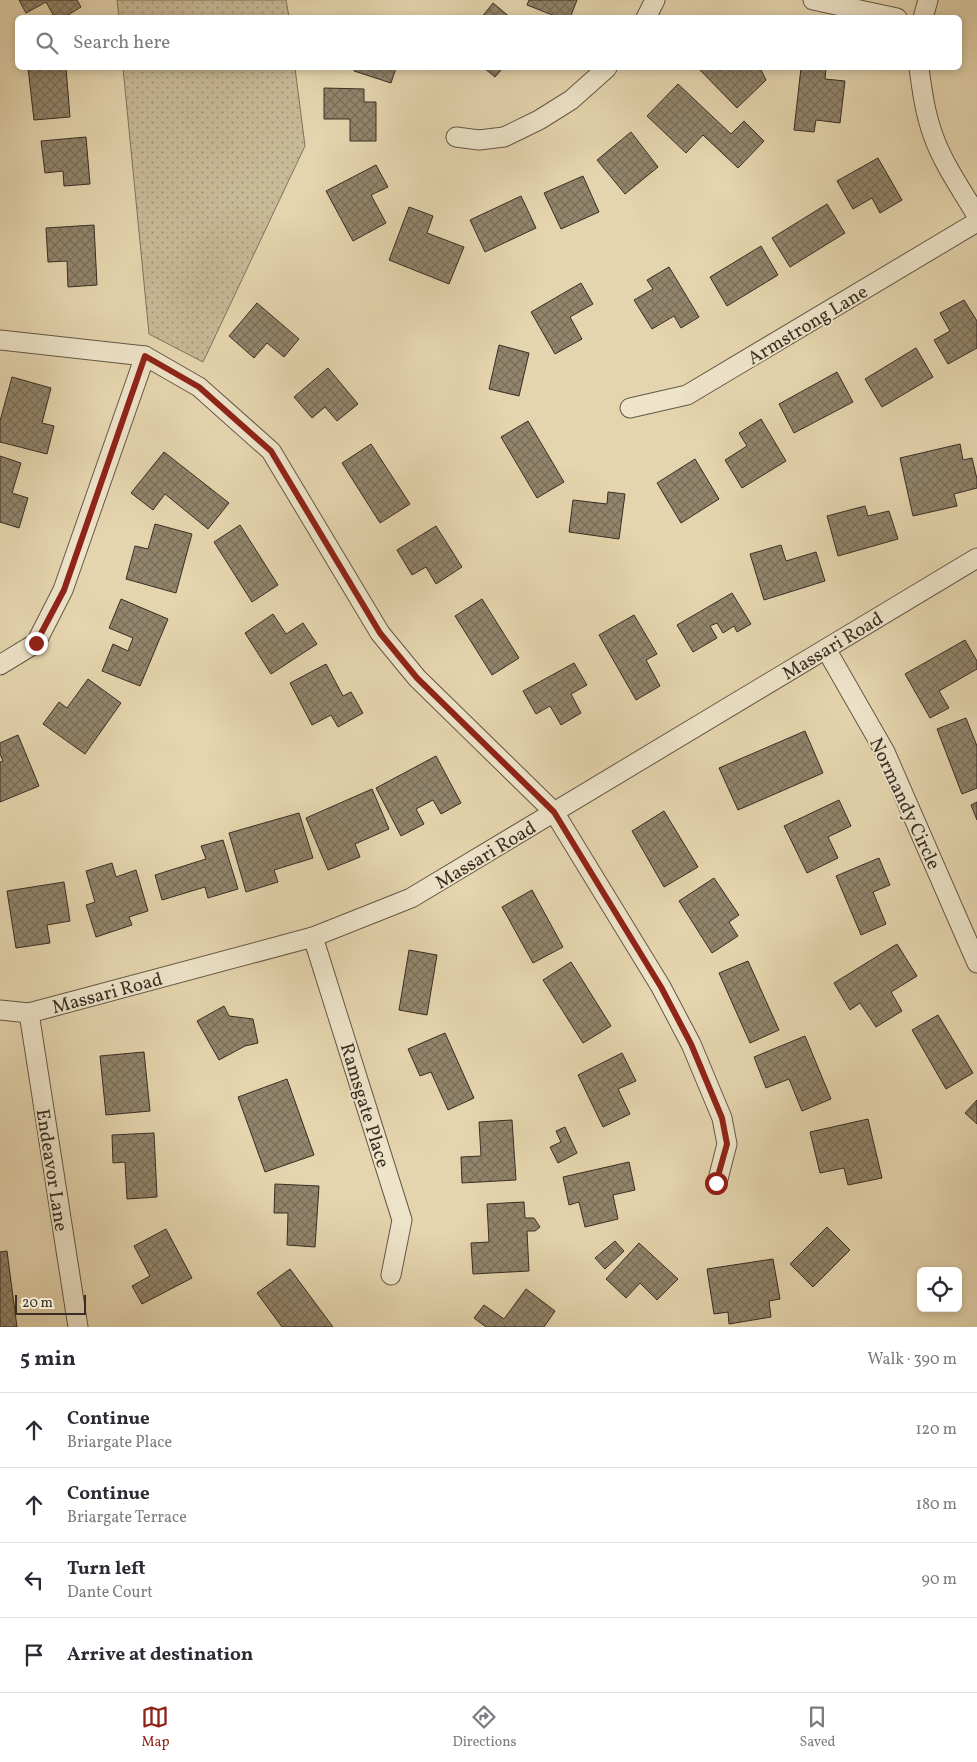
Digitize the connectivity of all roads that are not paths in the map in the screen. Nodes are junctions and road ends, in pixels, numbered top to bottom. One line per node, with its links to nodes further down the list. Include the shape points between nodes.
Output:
1 (655, 0): 4 (street)
2 (813, 0): 5 (street)
3 (928, 0): 6 (street)
4 (648, 15)
5 (883, 15)
6 (924, 15)
7 (604, 70): 9 (street, via 571,100 504,137 479,140)
8 (919, 70): 10 (street, via 933,136)
9 (456, 137)
10 (977, 216)
11 (977, 222): 14 (street, Armstrong Lane, via 687,395)
12 (0, 340): 13 (street)
13 (145, 356): 17 (street, via 64,590 36,643); 18 (street, via 199,387 271,451 380,633 417,678)
14 (630, 408)
15 (977, 558): 16 (street, Massari Road)
16 (826, 649): 18 (street, Massari Road); 20 (street, Normandy Circle, via 885,752)
17 (0, 665)
18 (554, 812): 19 (street, Massari Road, via 411,898); 23 (street, via 661,987 691,1044 722,1118 727,1144)
19 (313, 937): 22 (street, Massari Road); 24 (street, Ramsgate Place, via 402,1220)
20 (977, 963)
21 (0, 1010): 22 (street, Massari Road)
22 (29, 1013): 25 (street, Endeavor Lane)
23 (716, 1183)
24 (391, 1276)
25 (78, 1327)

